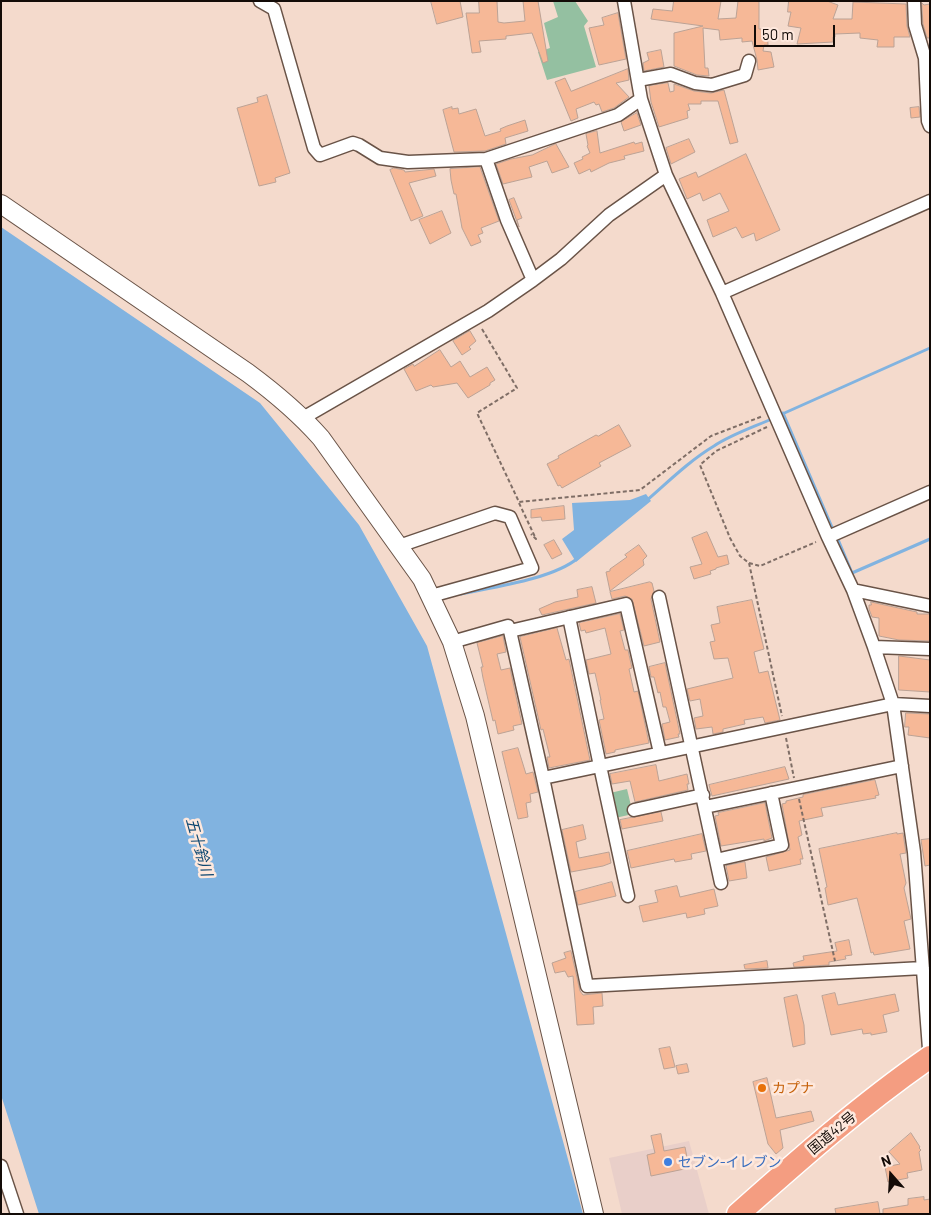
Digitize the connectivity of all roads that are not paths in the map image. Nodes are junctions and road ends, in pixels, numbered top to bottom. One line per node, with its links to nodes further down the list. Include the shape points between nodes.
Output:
1 (260, 1): 8 (street, via 274,9 314,148 320,155 353,144 380,158 408,162)
2 (624, 1): 5 (street)
3 (914, 1): 7 (street, via 915,25 925,58)
4 (749, 61): 5 (street, via 745,75 712,85 671,74)
5 (638, 80): 6 (street)
6 (641, 99): 8 (street, via 618,115); 9 (street)
7 (930, 126)
8 (486, 160): 12 (street)
9 (666, 175): 12 (street, via 609,215); 13 (street)
10 (930, 202): 13 (street)
11 (1, 204): 14 (street, via 248,373)
12 (533, 280): 14 (street, via 475,318)
13 (722, 292): 16 (street)
14 (303, 418): 17 (street)
15 (930, 492): 16 (street)
16 (828, 537): 18 (street)
17 (399, 546): 19 (street); 19 (street, via 495,513 510,517 532,568)
18 (853, 590): 21 (street); 25 (street)
19 (431, 596): 24 (street)
20 (659, 597): 29 (street)
21 (930, 606)
22 (569, 617): 23 (street); 30 (street, via 626,604); 31 (street)
23 (510, 631): 24 (street, via 508,626); 33 (street)
24 (452, 642): 44 (street, via 475,716)
25 (874, 647): 26 (street); 27 (street)
26 (930, 649)
27 (893, 704): 28 (street); 29 (street); 32 (street)
28 (930, 706)
29 (692, 746): 30 (street); 35 (street)
30 (660, 753): 31 (street)
31 (600, 766): 33 (street); 39 (street)
32 (902, 766): 34 (street); 40 (street, via 914,852)
33 (543, 778): 40 (street, via 587,986)
34 (771, 793): 35 (street); 37 (street, via 782,845)
35 (704, 801): 36 (street); 37 (street)
36 (634, 810)
37 (716, 860): 38 (street)
38 (722, 884)
39 (628, 896)
40 (923, 968): 41 (street)
41 (930, 1064): 45 (highway, 国道42号, via 886,1088); 46 (highway, 国道42号, via 912,1087 846,1139)
42 (1, 1166): 43 (street)
43 (17, 1214)
44 (594, 1214)
45 (738, 1214)
46 (761, 1214)

